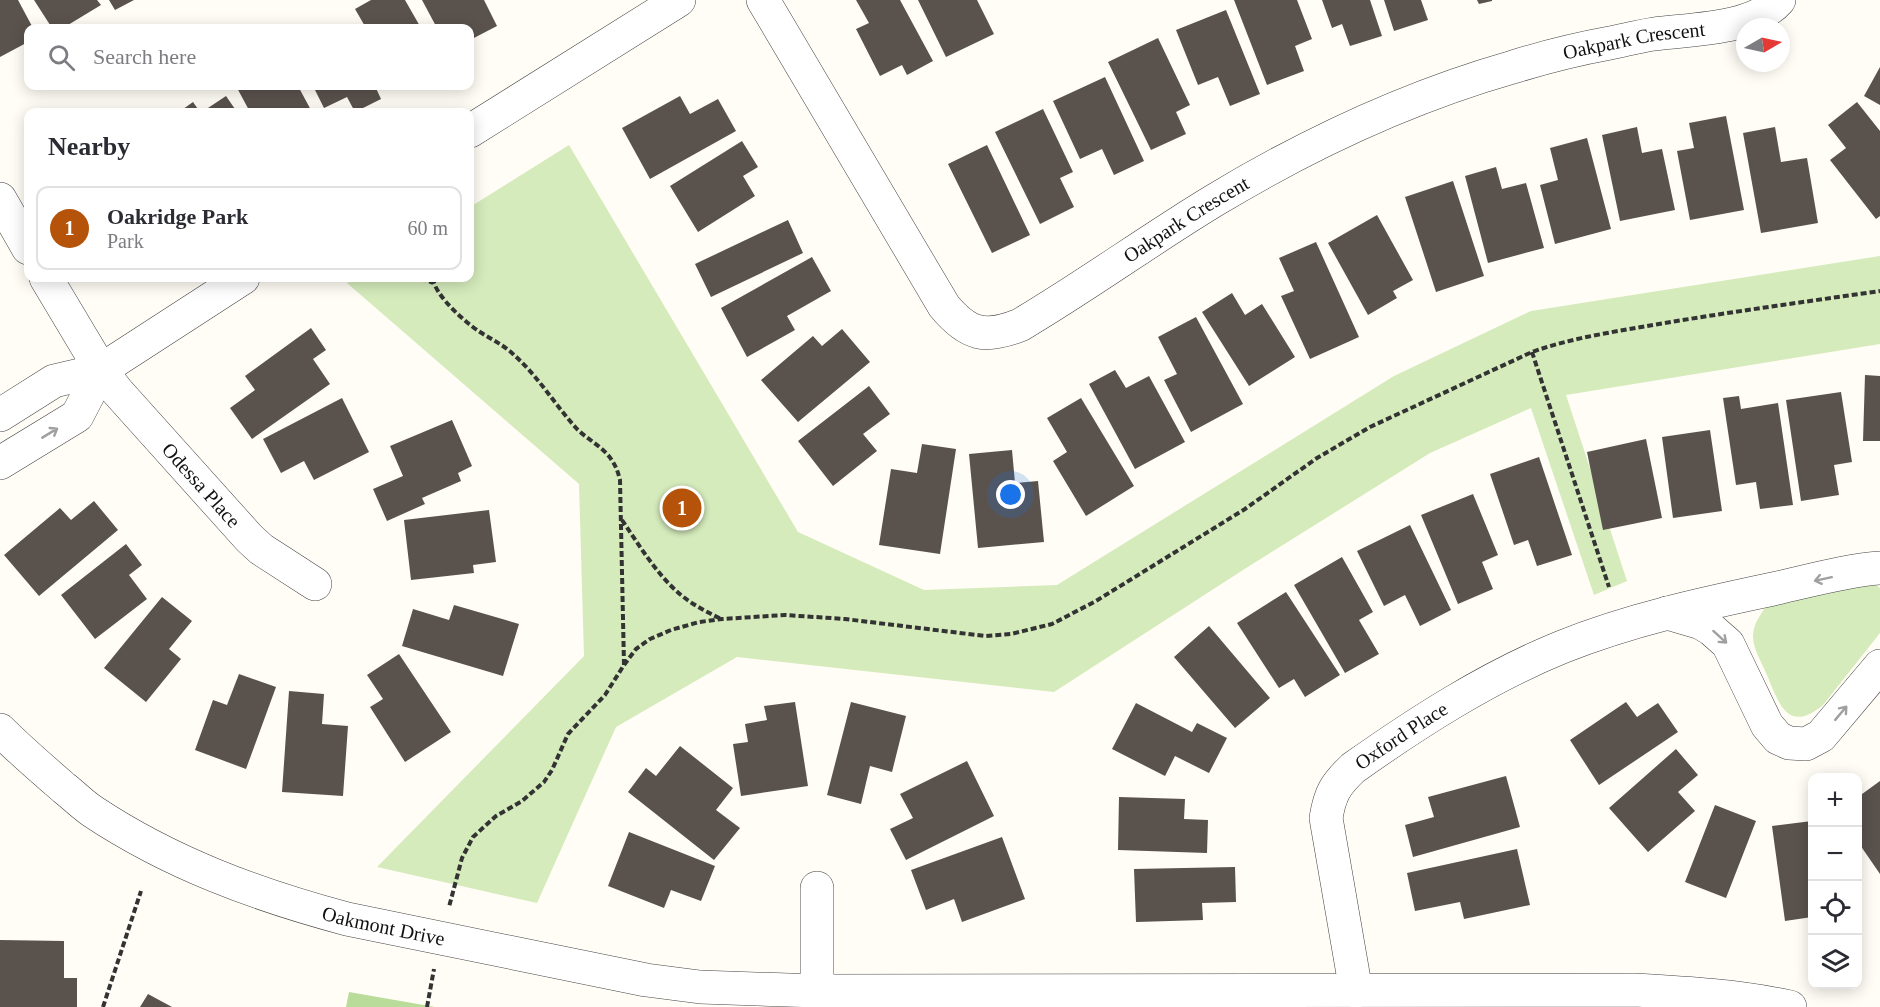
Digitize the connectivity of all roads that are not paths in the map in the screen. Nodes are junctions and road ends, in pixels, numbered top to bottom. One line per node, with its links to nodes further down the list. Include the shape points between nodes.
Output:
1 (679, 0): 4 (street)
2 (763, 0): 3 (street, Oakpark Crescent, via 944,306 969,330 986,334 1020,325 1225,194 1325,139 1383,113 1559,54 1742,21 1773,7)
3 (1779, 0)
4 (474, 128)
5 (0, 200): 6 (street)
6 (24, 241)
7 (48, 282): 9 (street, Odessa Place)
8 (237, 282): 9 (street)
9 (101, 370): 10 (street, via 54,381); 11 (street, one-way to 9, via 77,416); 13 (street, Odessa Place, via 249,538)
10 (0, 415)
11 (0, 463)
12 (1880, 568): 14 (street, Oxford Place, one-way to 14)
13 (315, 584)
14 (1667, 613): 15 (street, one-way to 15, via 1701,623 1720,636 1734,653 1767,725 1789,744 1806,744 1821,736); 19 (street, Oxford Place, via 1564,646 1504,674 1370,756 1340,780 1329,799 1326,818)
15 (1880, 666)
16 (0, 730): 20 (street, Oakmont Drive, via 91,810 157,850 235,884 347,919 646,980)
17 (817, 888): 18 (street)
18 (817, 991): 19 (street, Oakmont Drive); 20 (street, Oakmont Drive)
19 (1356, 991): 21 (street, Oakmont Drive, via 1635,990 1695,993)
20 (698, 997)
21 (1790, 1007)

